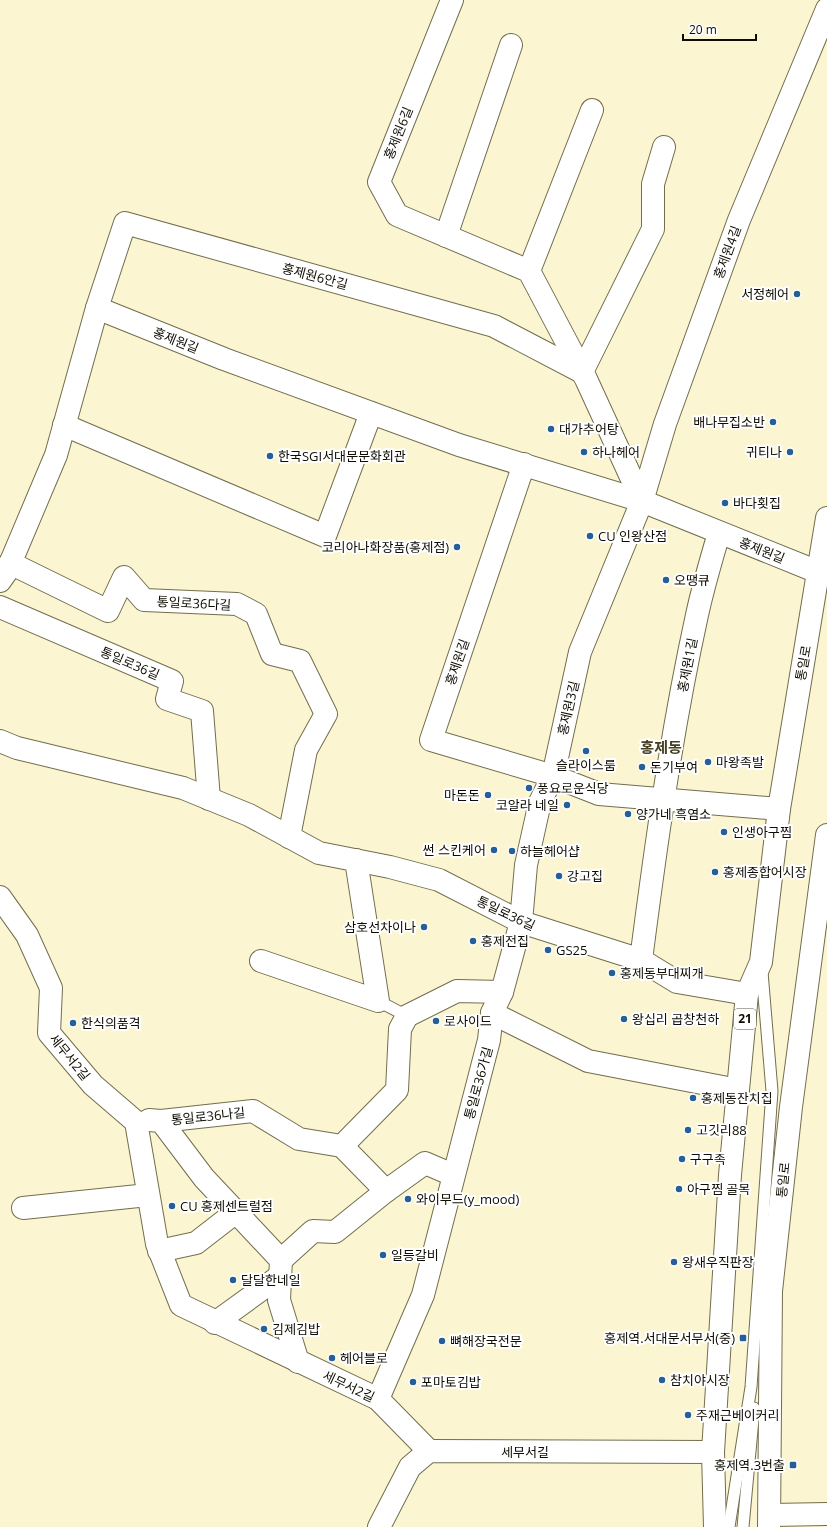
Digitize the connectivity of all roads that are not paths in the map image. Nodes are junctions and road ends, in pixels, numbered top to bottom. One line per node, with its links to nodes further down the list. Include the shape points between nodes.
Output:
1 (452, 0): 6 (street, 홍제원6길, via 379,182 397,215)
2 (827, 9): 13 (street, 홍제원4길, via 739,220 665,424)
3 (511, 45): 6 (street)
4 (592, 110): 7 (street)
5 (664, 147): 9 (street, via 653,184 653,229)
6 (446, 236): 7 (street, 홍제원6길)
7 (529, 271): 9 (street)
8 (96, 308): 9 (street, 홍제원6안길, via 125,223 494,326); 10 (street, 홍제원길); 11 (street)
9 (582, 372): 13 (street)
10 (371, 413): 11 (street, via 325,536); 12 (street, 홍제원길)
11 (64, 425): 16 (street, via 56,455)
12 (524, 464): 13 (street, 홍제원길); 20 (street, 홍제원길, via 431,740)
13 (642, 501): 15 (street, 홍제원길); 20 (street, 홍제원3길, via 580,652)
14 (827, 518): 17 (street, 통일로 / 21)
15 (719, 533): 17 (street, 홍제원길); 22 (street, 홍제원1길, via 697,614)
16 (5, 572): 25 (street, 통일로36다길, via 108,611 124,577 144,600 237,604 256,614 272,654 300,661 326,714 306,750)
17 (818, 572): 23 (street, 통일로 / 21)
18 (0, 607): 21 (street, 통일로36길, via 172,681 167,698 202,711)
19 (0, 741): 21 (street, 통일로36길, via 17,748 183,788)
20 (553, 776): 22 (street, via 598,794); 28 (street, 홍제원3길, via 539,809 526,865)
21 (209, 798): 25 (street, 통일로36길)
22 (664, 798): 23 (street); 29 (street, 홍제원1길)
23 (778, 809): 31 (street, 통일로 / 21)
24 (827, 835): 48 (street, 통일로, via 791,1107)
25 (289, 836): 26 (street, 통일로36길, via 319,853)
26 (356, 860): 28 (street, 통일로36길, via 439,880); 34 (street)
27 (0, 897): 38 (street, 세무서2길, via 27,935 51,988 49,1033 93,1085)
28 (520, 922): 29 (street, 통일로36길); 32 (street, 통일로36가길)
29 (641, 960): 33 (street, 통일로36길, via 677,982)
30 (261, 961): 34 (street)
31 (761, 962): 33 (street, 통일로 / 21); 58 (lane, via 772,1091 751,1387)
32 (502, 992): 35 (street, 통일로36가길); 36 (street, via 457,991)
33 (747, 994): 37 (street, 통일로 / 21)
34 (378, 1001): 36 (lane)
35 (492, 1013): 37 (street, via 588,1061); 41 (street, 통일로36가길, via 489,1040)
36 (407, 1016): 40 (street, via 400,1029 397,1090)
37 (738, 1090): 53 (street, 통일로 / 21, via 730,1174)
38 (131, 1117): 39 (street); 43 (street, 세무서2길, via 136,1122)
39 (161, 1121): 40 (street, 통일로36나길, via 253,1111 299,1139); 45 (street, via 204,1178)
40 (342, 1146): 42 (street)
41 (453, 1175): 42 (street, via 425,1162); 51 (street, 통일로36가길, via 423,1295)
42 (386, 1191): 47 (street, via 335,1232 313,1231)
43 (148, 1195): 44 (street); 46 (street, 세무서2길)
44 (23, 1208)
45 (236, 1212): 46 (street, via 196,1242); 47 (street)
46 (159, 1251): 49 (street, 세무서2길, via 181,1305)
47 (280, 1268): 49 (street); 50 (street, via 279,1300)
48 (771, 1291): 55 (street, 통일로); 59 (lane, via 756,1387)
49 (215, 1323): 50 (street, 세무서2길)
50 (298, 1362): 51 (street, 세무서2길)
51 (378, 1399): 52 (street, 세무서2길)
52 (429, 1451): 53 (street, 세무서길); 56 (street, via 410,1467)
53 (713, 1452): 57 (street, 통일로 / 21)
54 (827, 1514): 55 (street)
55 (769, 1521)
56 (379, 1527)
57 (715, 1527)
58 (729, 1527)
59 (743, 1527)

